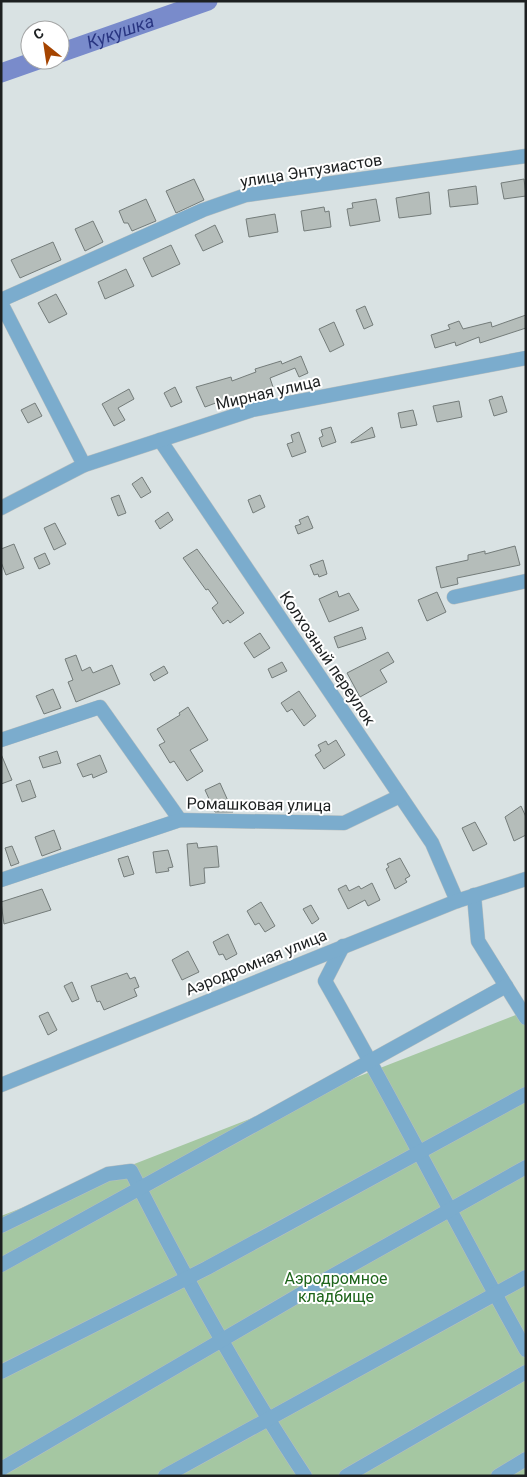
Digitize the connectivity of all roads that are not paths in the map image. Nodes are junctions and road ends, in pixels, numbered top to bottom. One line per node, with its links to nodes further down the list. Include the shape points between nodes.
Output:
1 (526, 156): 2 (street, улица Энтузиастов, via 246,195 203,210)
2 (1, 301): 5 (street)
3 (526, 358): 4 (street, Мирная улица, via 252,410)
4 (160, 440): 5 (street, Мирная улица); 10 (street, Колхозный переулок)
5 (84, 465): 6 (street, Мирная улица)
6 (1, 508)
7 (526, 581): 8 (street)
8 (454, 598)
9 (1, 740): 11 (street, via 100,707)
10 (400, 796): 11 (street, Ромашковая улица, via 344,823); 15 (street, Колхозный переулок, via 432,843)
11 (180, 820): 13 (street, Ромашковая улица)
12 (526, 879): 14 (street, Аэродромная улица)
13 (1, 880)
14 (474, 895): 15 (street, Аэродромная улица); 17 (street, via 478,941)
15 (457, 901): 16 (street, Аэродромная улица)
16 (343, 946): 19 (street, via 325,982); 20 (street, Аэродромная улица)
17 (506, 986): 18 (street); 19 (street)
18 (526, 1018)
19 (371, 1062): 22 (street); 24 (street)
20 (1, 1085)
21 (526, 1094): 22 (street)
22 (418, 1152): 25 (street); 29 (street)
23 (526, 1167): 25 (street)
24 (140, 1190): 26 (street, via 131,1171 108,1174); 27 (street); 29 (street)
25 (449, 1211): 30 (street); 31 (street)
26 (1, 1226)
27 (1, 1265)
28 (526, 1277): 30 (street)
29 (186, 1278): 31 (street); 33 (street)
30 (495, 1296): 32 (street); 35 (street)
31 (222, 1341): 35 (street); 37 (street)
32 (526, 1350)
33 (1, 1372)
34 (526, 1372): 40 (street)
35 (267, 1419): 38 (street); 39 (street)
36 (526, 1459): 41 (street)
37 (1, 1469)
38 (165, 1476)
39 (305, 1476)
40 (346, 1476)
41 (498, 1476)

